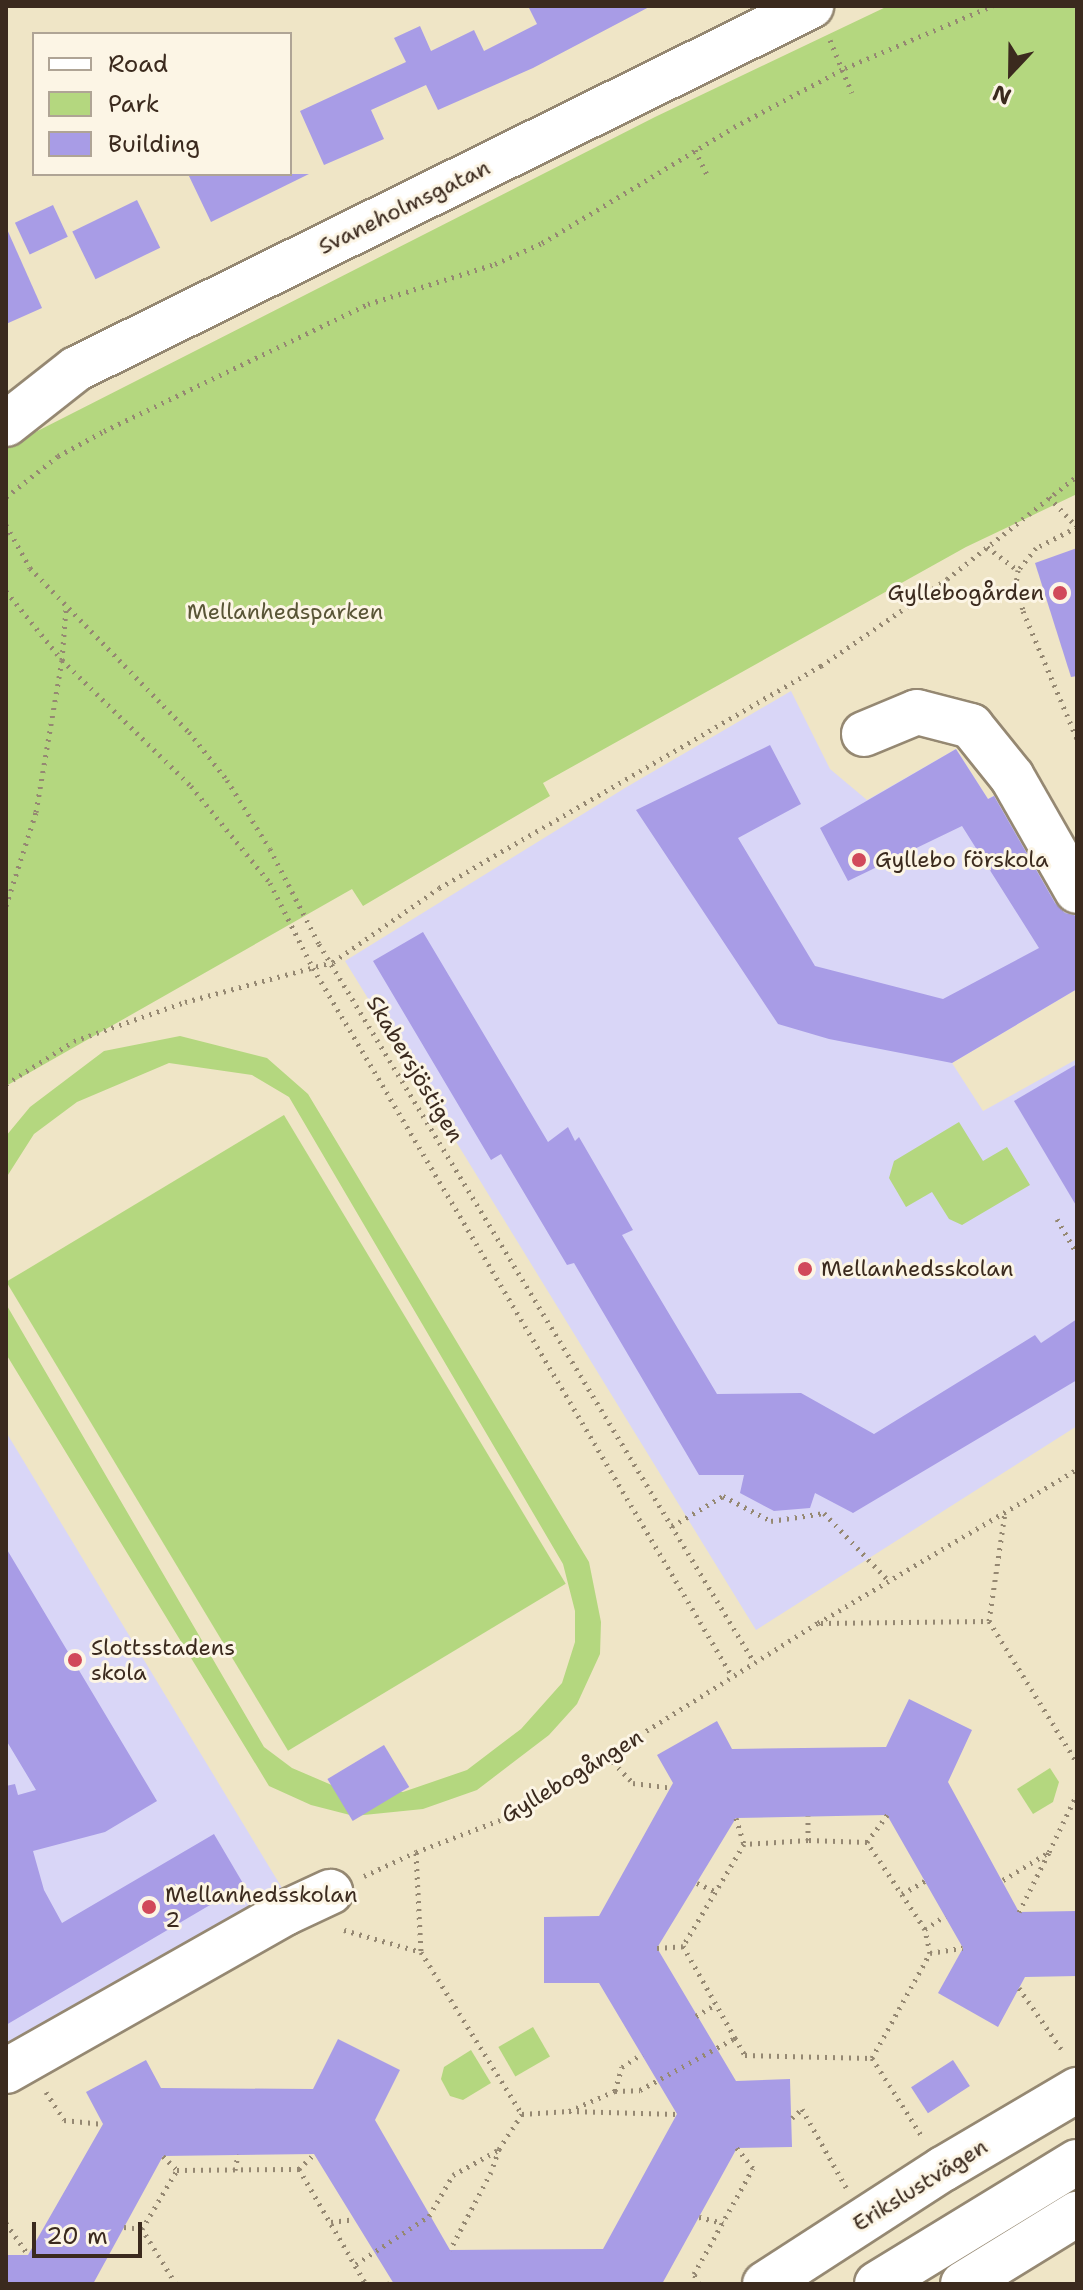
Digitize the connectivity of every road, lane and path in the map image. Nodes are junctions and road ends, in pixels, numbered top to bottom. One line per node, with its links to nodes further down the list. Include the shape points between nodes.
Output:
1 (992, 6): 3 (path)
2 (809, 14): 3 (path); 7 (street, Svaneholmsgatan, via 76,369)
3 (843, 69): 4 (path); 5 (path)
4 (852, 93)
5 (695, 150): 6 (path); 9 (path, via 542,243 495,264 368,304 104,431 58,456)
6 (708, 177)
7 (6, 424)
8 (1077, 476): 10 (path)
9 (6, 497)
10 (1049, 497): 12 (path); 13 (path)
11 (6, 525): 16 (path, Skabersjöstigen, via 30,568)
12 (1077, 527): 14 (path, via 1036,548)
13 (987, 547): 14 (path); 22 (path, via 821,666 439,888)
14 (1018, 570): 19 (path, via 1023,611)
15 (6, 591): 17 (path)
16 (66, 608): 17 (path); 22 (path, Skabersjöstigen, via 189,732 227,780)
17 (62, 660): 21 (path, via 36,812); 23 (path, via 232,833 270,883)
18 (864, 734): 20 (street, via 917,712 971,726 1012,777)
19 (1077, 739)
20 (1077, 891)
21 (6, 906)
22 (333, 962): 23 (path); 29 (path, Skabersjöstigen)
23 (313, 968): 24 (path, via 185,1002 74,1041); 34 (path)
24 (6, 1084)
25 (1057, 1219): 26 (path)
26 (1077, 1253)
27 (1077, 1469): 28 (path, Gyllebogången)
28 (1005, 1511): 30 (path, Gyllebogången); 31 (path)
29 (672, 1526): 30 (path, via 723,1496 771,1521 824,1513); 33 (path, Skabersjöstigen)
30 (889, 1581): 32 (path, Gyllebogången)
31 (989, 1621): 32 (path); 36 (path)
32 (818, 1623): 33 (path, Gyllebogången)
33 (754, 1662): 34 (path, Gyllebogången)
34 (732, 1676): 35 (path, Gyllebogången)
35 (607, 1756): 37 (path, via 633,1783); 45 (path, Gyllebogången, via 511,1816)
36 (1077, 1763)
37 (671, 1788)
38 (1077, 1794): 46 (path)
39 (887, 1815): 43 (path)
40 (808, 1816): 42 (path)
41 (736, 1818): 44 (path)
42 (808, 1840): 43 (path); 44 (path)
43 (867, 1842): 52 (path)
44 (744, 1844): 50 (path)
45 (416, 1852): 51 (path, Gyllebogången); 60 (path)
46 (1049, 1852): 48 (path); 53 (path)
47 (926, 1880): 52 (path)
48 (1003, 1880)
49 (697, 1883): 50 (path)
50 (714, 1891): 57 (path)
51 (330, 1892): 54 (street)
52 (902, 1894): 56 (path)
53 (1019, 1912)
54 (285, 1913): 60 (path); 69 (street)
55 (945, 1916): 56 (path)
56 (925, 1929): 61 (path)
57 (683, 1946): 58 (path); 63 (path)
58 (657, 1948)
59 (963, 1948): 61 (path)
60 (421, 1952): 72 (path)
61 (930, 1953): 67 (path)
62 (1019, 1988): 68 (path)
63 (716, 2004): 64 (path); 65 (path)
64 (696, 2016)
65 (735, 2038): 67 (path, via 745,2055); 70 (path, via 640,2090)
66 (642, 2054): 70 (path, via 622,2067)
67 (872, 2058): 84 (path)
68 (1073, 2075): 84 (street, Erikslustvägen)
69 (23, 2076): 75 (path, via 64,2120)
70 (615, 2091): 71 (path)
71 (569, 2111): 72 (path); 73 (path)
72 (522, 2114): 78 (path)
73 (677, 2114)
74 (792, 2118): 76 (path, via 802,2109)
75 (103, 2124)
76 (823, 2146)
77 (737, 2148): 92 (path, via 753,2168)
78 (499, 2149): 95 (path); 97 (path, via 453,2175 429,2216)
79 (238, 2154): 86 (path)
80 (314, 2154): 83 (path)
81 (163, 2156): 85 (path)
82 (1077, 2162): 104 (street)
83 (299, 2169): 86 (path); 90 (path)
84 (943, 2169): 103 (street, Erikslustvägen)
85 (177, 2170): 86 (path); 94 (path)
86 (235, 2170)
87 (1077, 2214): 105 (street)
88 (699, 2217): 92 (path)
89 (354, 2219): 90 (path)
90 (331, 2222): 97 (path)
91 (6, 2223): 96 (path)
92 (723, 2223): 102 (path, via 694,2274)
93 (124, 2227): 94 (path)
94 (142, 2229): 99 (path)
95 (450, 2250)
96 (28, 2255)
97 (356, 2264): 100 (path)
98 (393, 2283): 101 (path)
99 (176, 2284)
100 (366, 2284)
101 (387, 2284)
102 (699, 2284)
103 (765, 2284)
104 (877, 2284)
105 (963, 2284)

